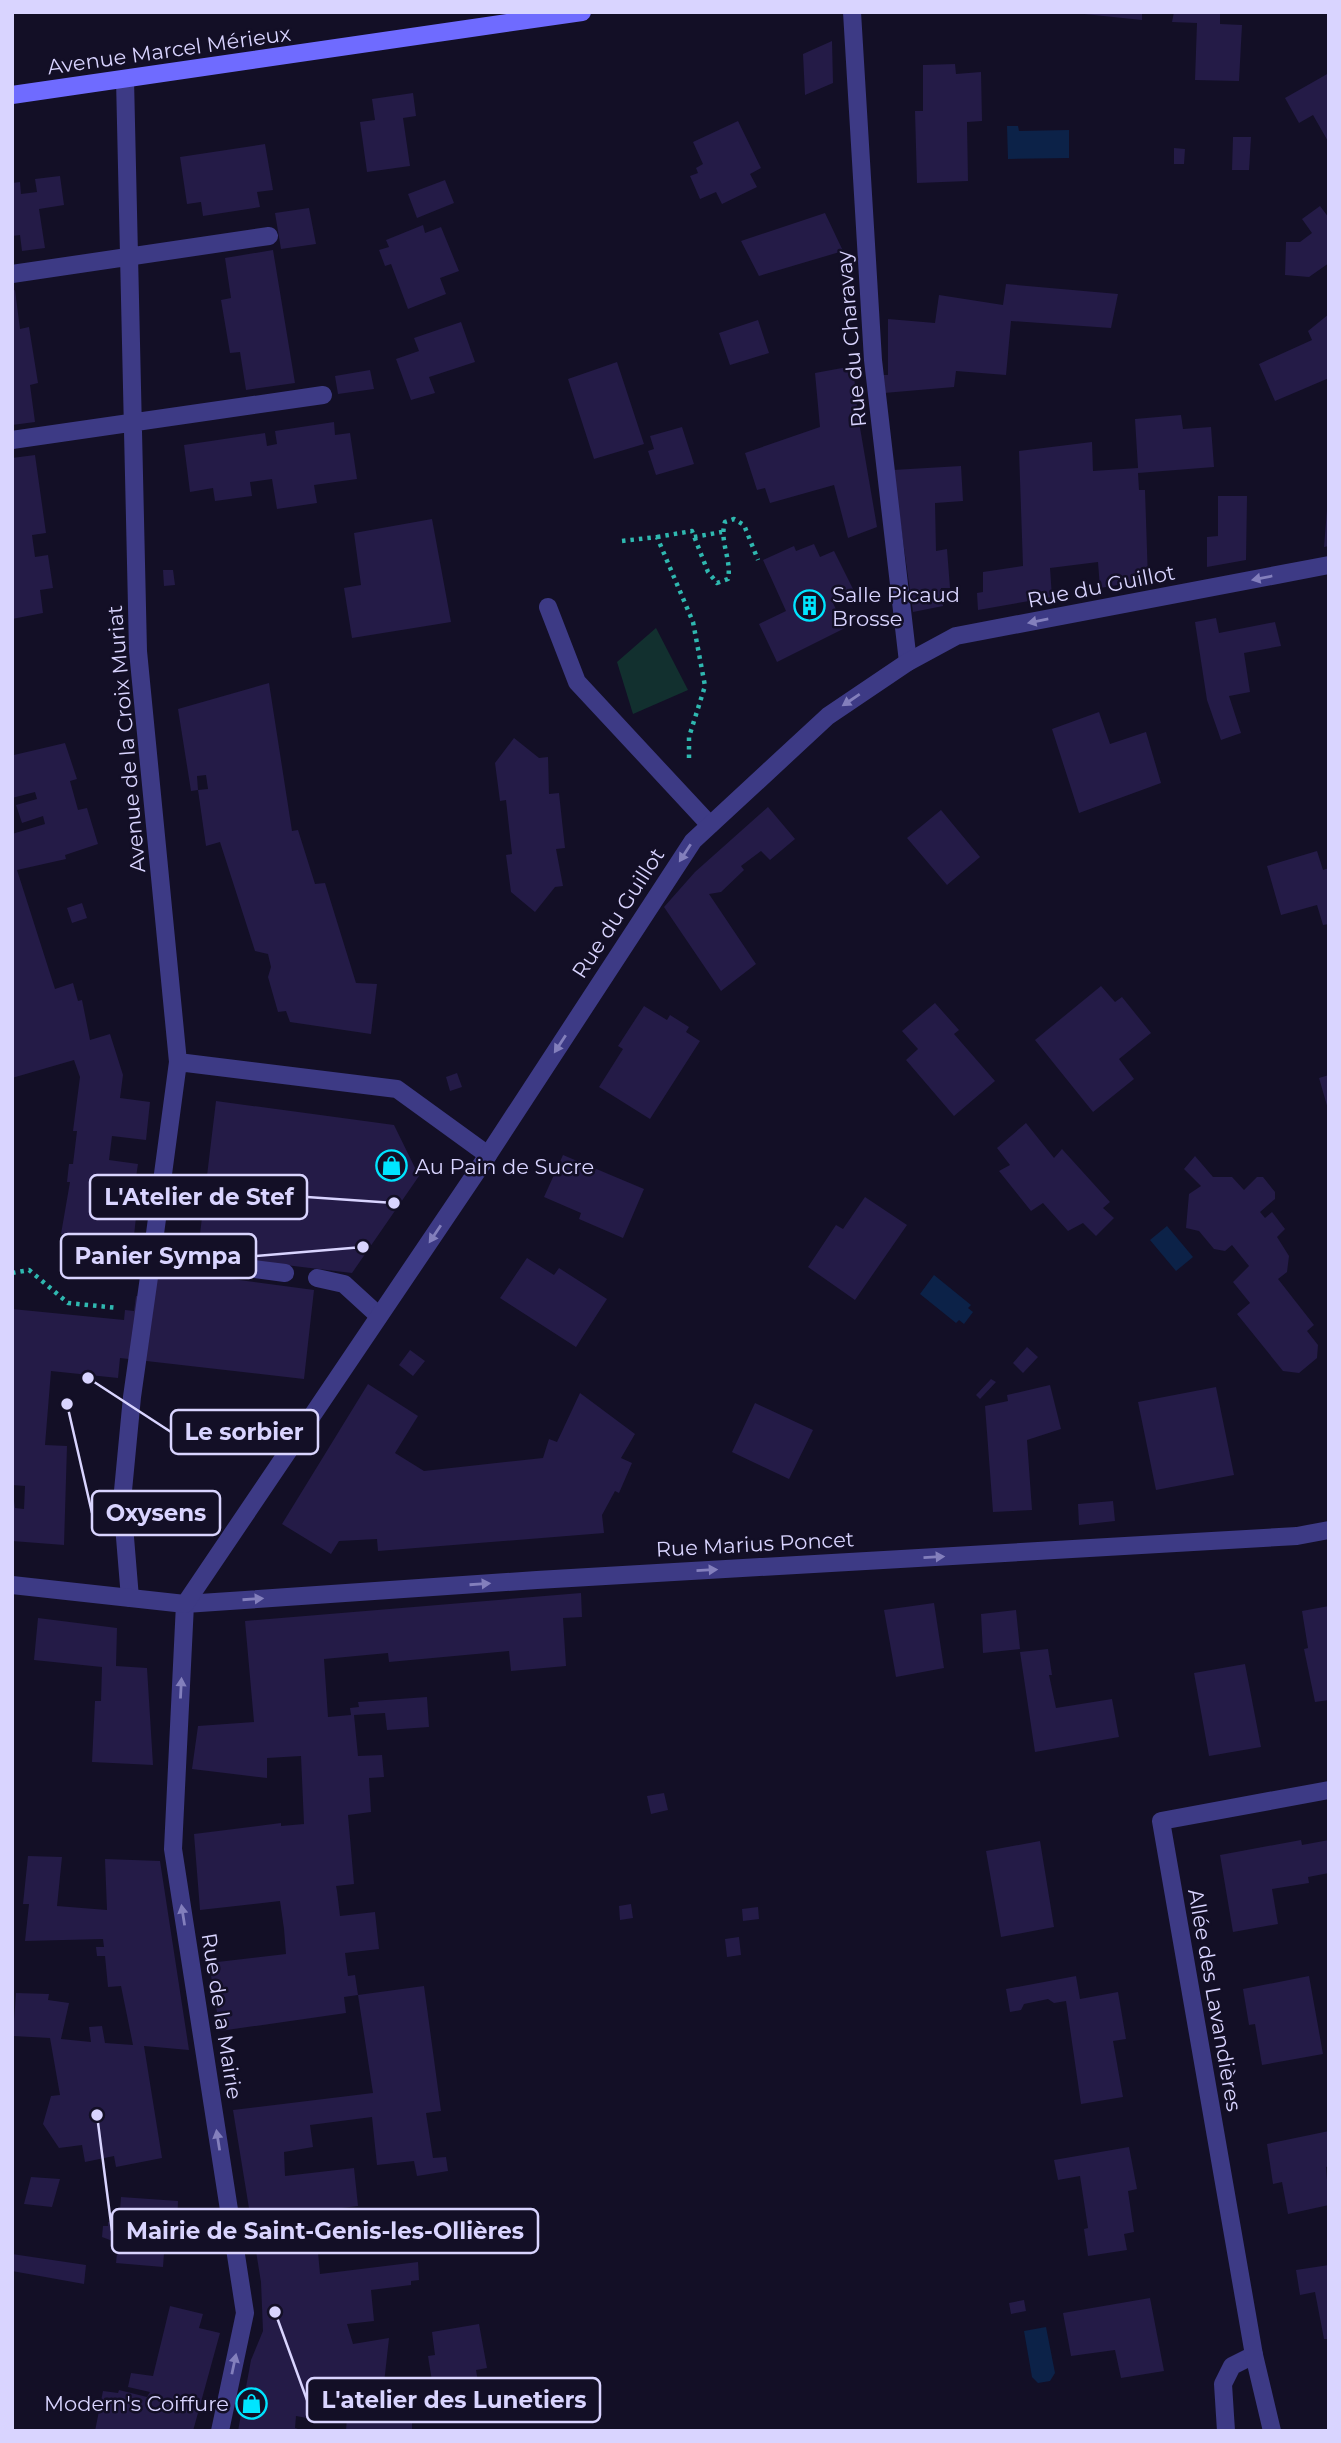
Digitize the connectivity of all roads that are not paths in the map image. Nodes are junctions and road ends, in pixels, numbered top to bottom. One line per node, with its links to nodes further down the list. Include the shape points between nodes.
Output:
1 (582, 12): 3 (main road, Avenue Marcel Mérieux)
2 (852, 12): 13 (street, Rue du Charavay, via 873,360)
3 (125, 79): 4 (main road, Avenue Marcel Mérieux); 6 (street, Avenue de la Croix Muriat)
4 (12, 95)
5 (269, 236): 6 (street)
6 (129, 257): 7 (street); 9 (street, Avenue de la Croix Muriat)
7 (12, 274)
8 (323, 395): 9 (street)
9 (134, 421): 10 (street); 15 (street, Avenue de la Croix Muriat, via 138,651)
10 (12, 439)
11 (1329, 565): 13 (street, Rue du Guillot, one-way to 13, via 956,636)
12 (548, 607): 14 (street, via 577,682)
13 (908, 662): 14 (street, Rue du Guillot, one-way to 14, via 828,716)
14 (710, 825): 16 (street, Rue du Guillot, one-way to 16, via 693,841)
15 (178, 1062): 16 (street, via 397,1089); 17 (street, Avenue de la Croix Muriat)
16 (488, 1155): 20 (street, Rue du Guillot, one-way to 20)
17 (152, 1256): 18 (street); 23 (street, Avenue de la Croix Muriat, via 122,1501)
18 (285, 1273)
19 (317, 1278): 20 (street, via 344,1284)
20 (379, 1315): 24 (street, Rue du Guillot)
21 (1329, 1530): 24 (street, Rue Marius Poncet, one-way to 21, via 1297,1536)
22 (12, 1584): 23 (street, Rue Marius Poncet)
23 (130, 1598): 24 (street, Rue Marius Poncet)
24 (184, 1604): 27 (street, Rue de la Mairie, one-way to 24, via 245,2314 173,1849)
25 (1329, 1790): 26 (street, Allée des Lavandières, via 1161,1821)
26 (1254, 2355): 28 (street, via 1232,2366 1223,2384); 29 (street)
27 (220, 2431)
28 (1226, 2431)
29 (1272, 2431)

